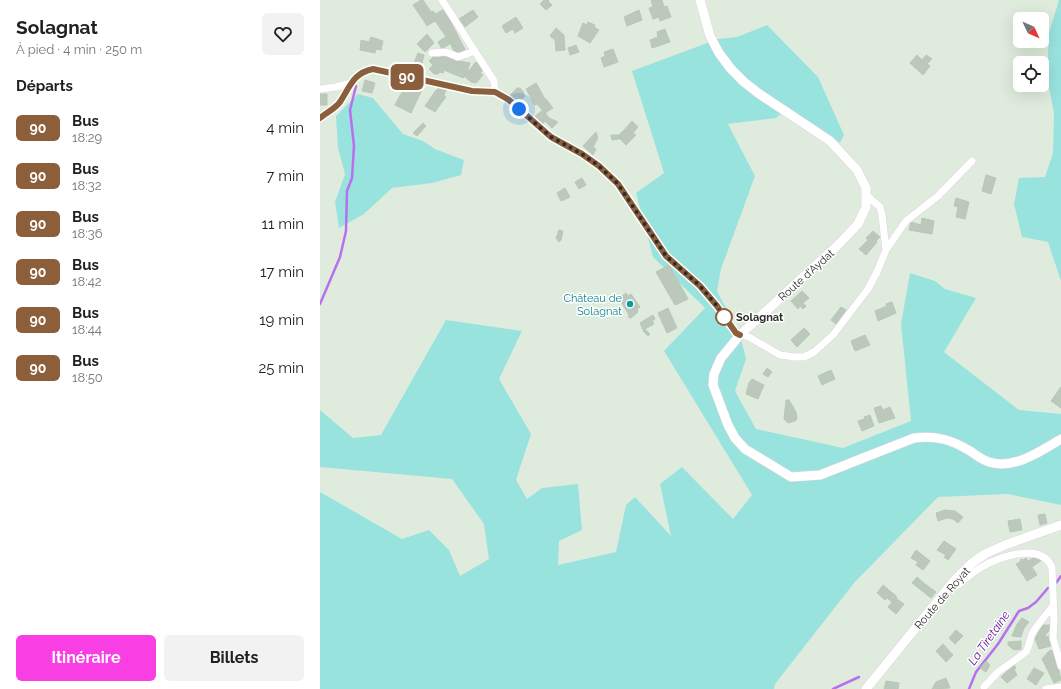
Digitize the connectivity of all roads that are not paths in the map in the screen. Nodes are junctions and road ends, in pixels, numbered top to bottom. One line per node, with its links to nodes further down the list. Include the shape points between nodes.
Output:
1 (442, 0): 3 (street)
2 (700, 0): 10 (main road, via 710,36 731,69 758,93 830,141 858,170)
3 (475, 51): 4 (street, via 458,57 446,52); 7 (street, via 494,81)
4 (432, 53)
5 (351, 83): 6 (street); 7 (street, via 366,71 373,69 472,91); 8 (street, via 340,103)
6 (320, 89)
7 (495, 92): 12 (street, via 509,100 551,137 599,166 618,184 666,256 700,286)
8 (320, 118)
9 (972, 161): 11 (street, via 938,196 906,221)
10 (867, 196): 11 (street, via 882,210); 12 (main road, Route d'Aydat, via 864,213 853,230)
11 (886, 250): 12 (street, via 868,289 833,335 814,352 804,357 780,355 749,337)
12 (740, 335): 13 (main road, Route d'Aydat, via 721,358 714,374 713,385 718,399 735,438 745,449 791,477 820,475 914,438 926,436 943,438 996,464 1019,461)
13 (1061, 439)
14 (1061, 525): 15 (main road, Route de Royat, via 1005,544 985,554)
15 (953, 582): 16 (street, via 958,585 980,568 1010,555 1037,553 1046,558 1052,568); 21 (main road, Route de Royat)
16 (1054, 606): 17 (street, via 1053,638); 19 (street, via 1031,636 1026,652 998,672)
17 (1059, 649): 18 (street)
18 (1061, 666)
19 (984, 686)
20 (1061, 687): 22 (street)
21 (866, 689)
22 (1046, 689)

